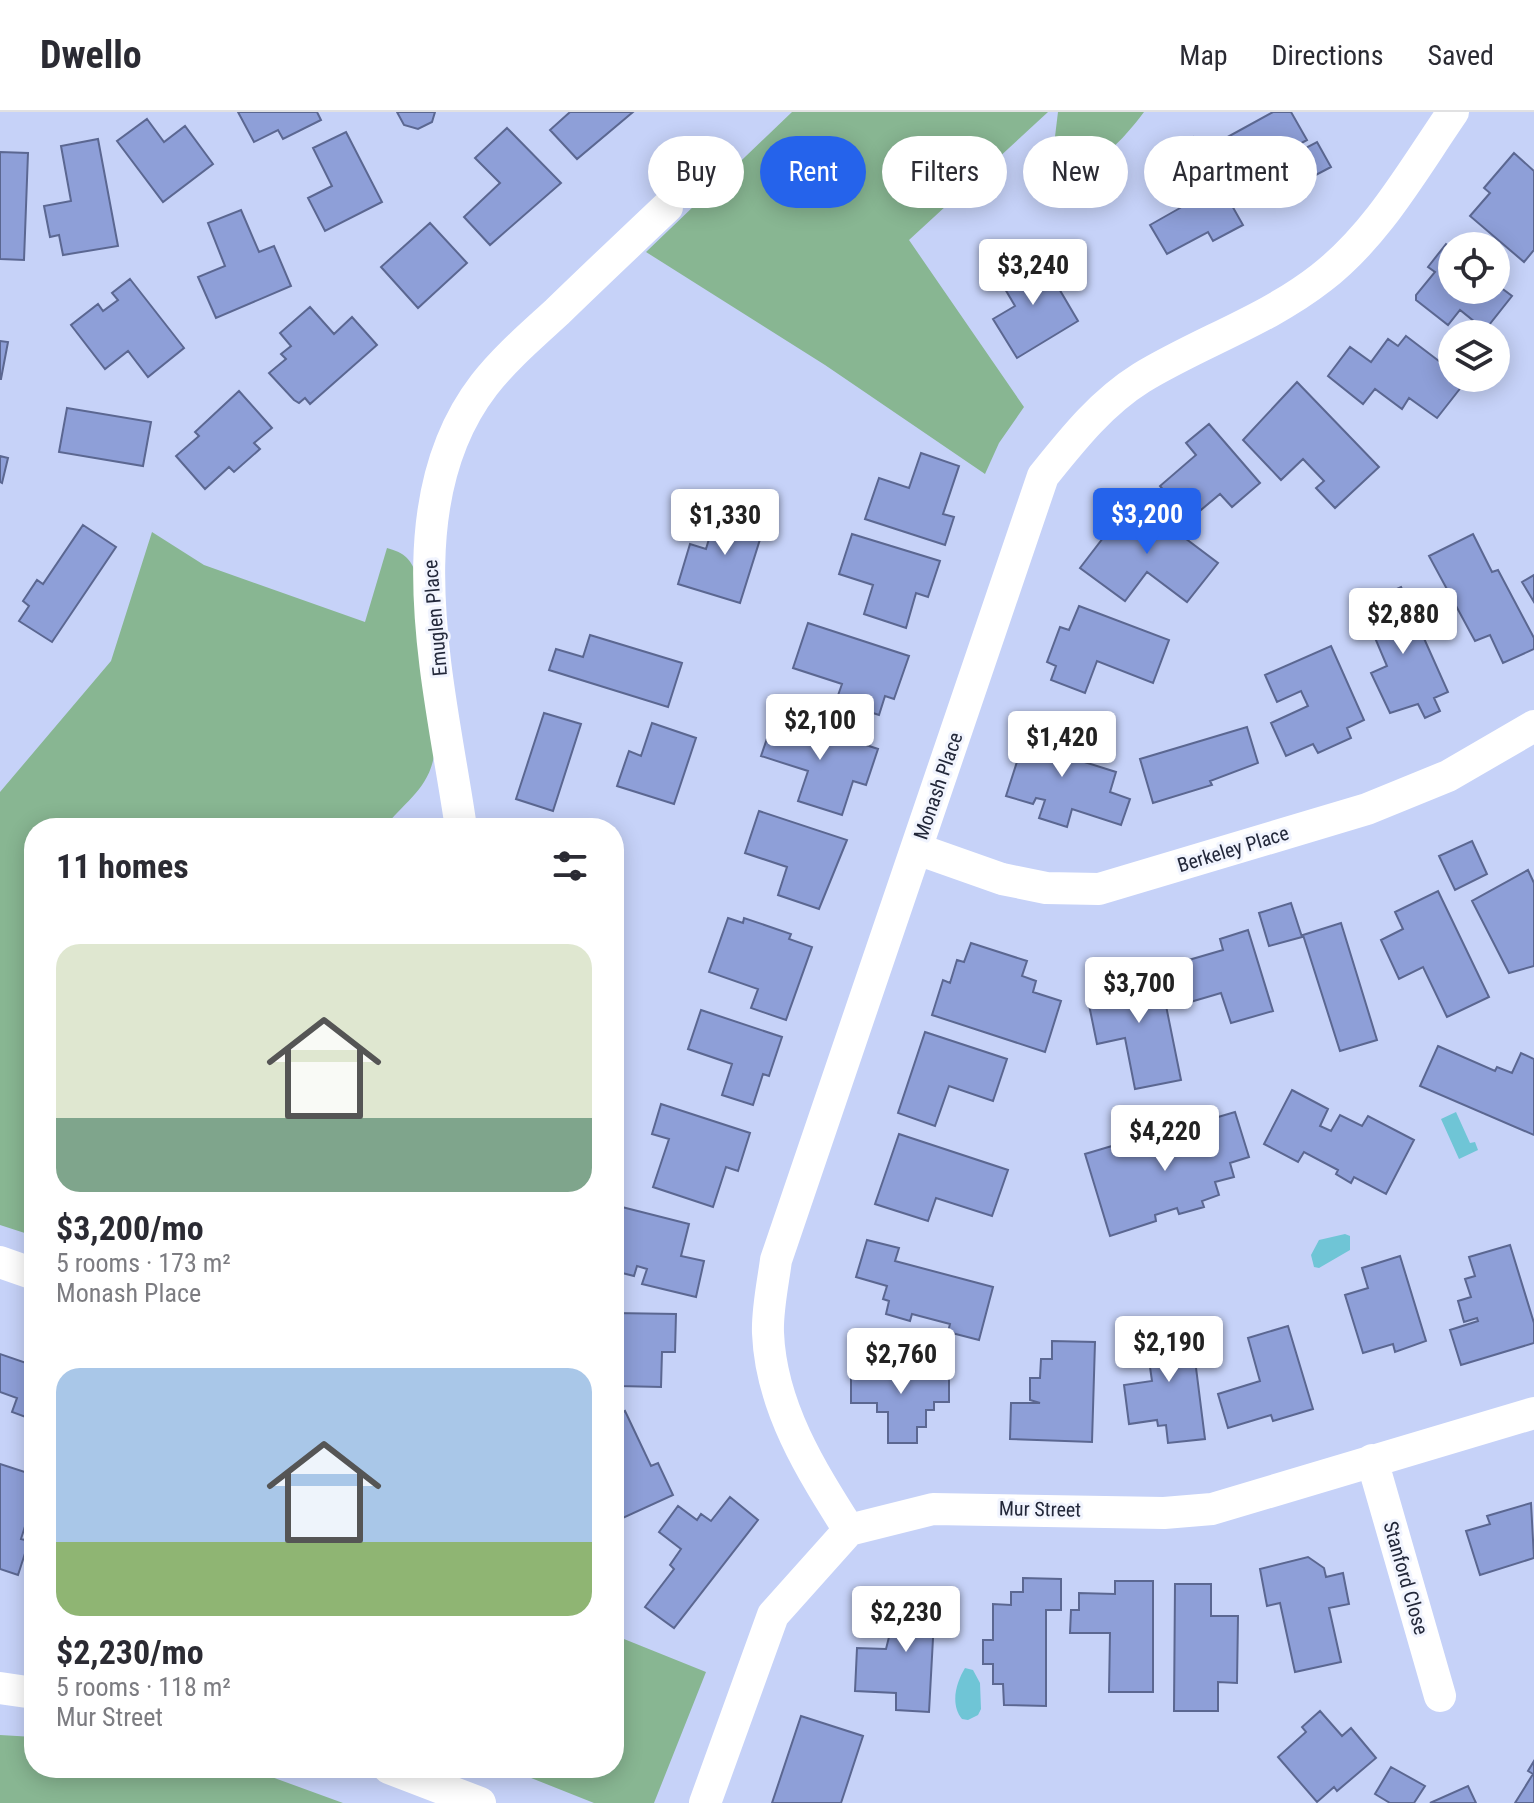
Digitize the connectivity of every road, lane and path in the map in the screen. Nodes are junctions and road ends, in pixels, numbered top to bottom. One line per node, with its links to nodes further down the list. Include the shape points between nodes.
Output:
1 (1453, 112): 5 (street, Monash Place, via 1364,240 1333,268 1273,312 1140,379 1086,423 1043,476)
2 (666, 208): 4 (street, Emuglen Place, via 483,386 443,463 431,518 428,579)
3 (1534, 726): 5 (street, Berkeley Place, via 1448,776 1367,809 1099,889 1046,888 1002,879)
4 (460, 818)
5 (917, 849): 10 (street, Monash Place, via 776,1260 768,1332 777,1390 805,1461)
6 (0, 1262): 7 (street)
7 (24, 1270)
8 (1534, 1413): 9 (street, Mur Street)
9 (1372, 1460): 10 (street, Mur Street, via 1212,1509 933,1509); 13 (street, Stanford Close)
10 (849, 1530): 16 (street, via 773,1615)
11 (0, 1688): 12 (street)
12 (24, 1692)
13 (1440, 1696)
14 (415, 1778): 15 (street)
15 (480, 1803)
16 (705, 1803)

